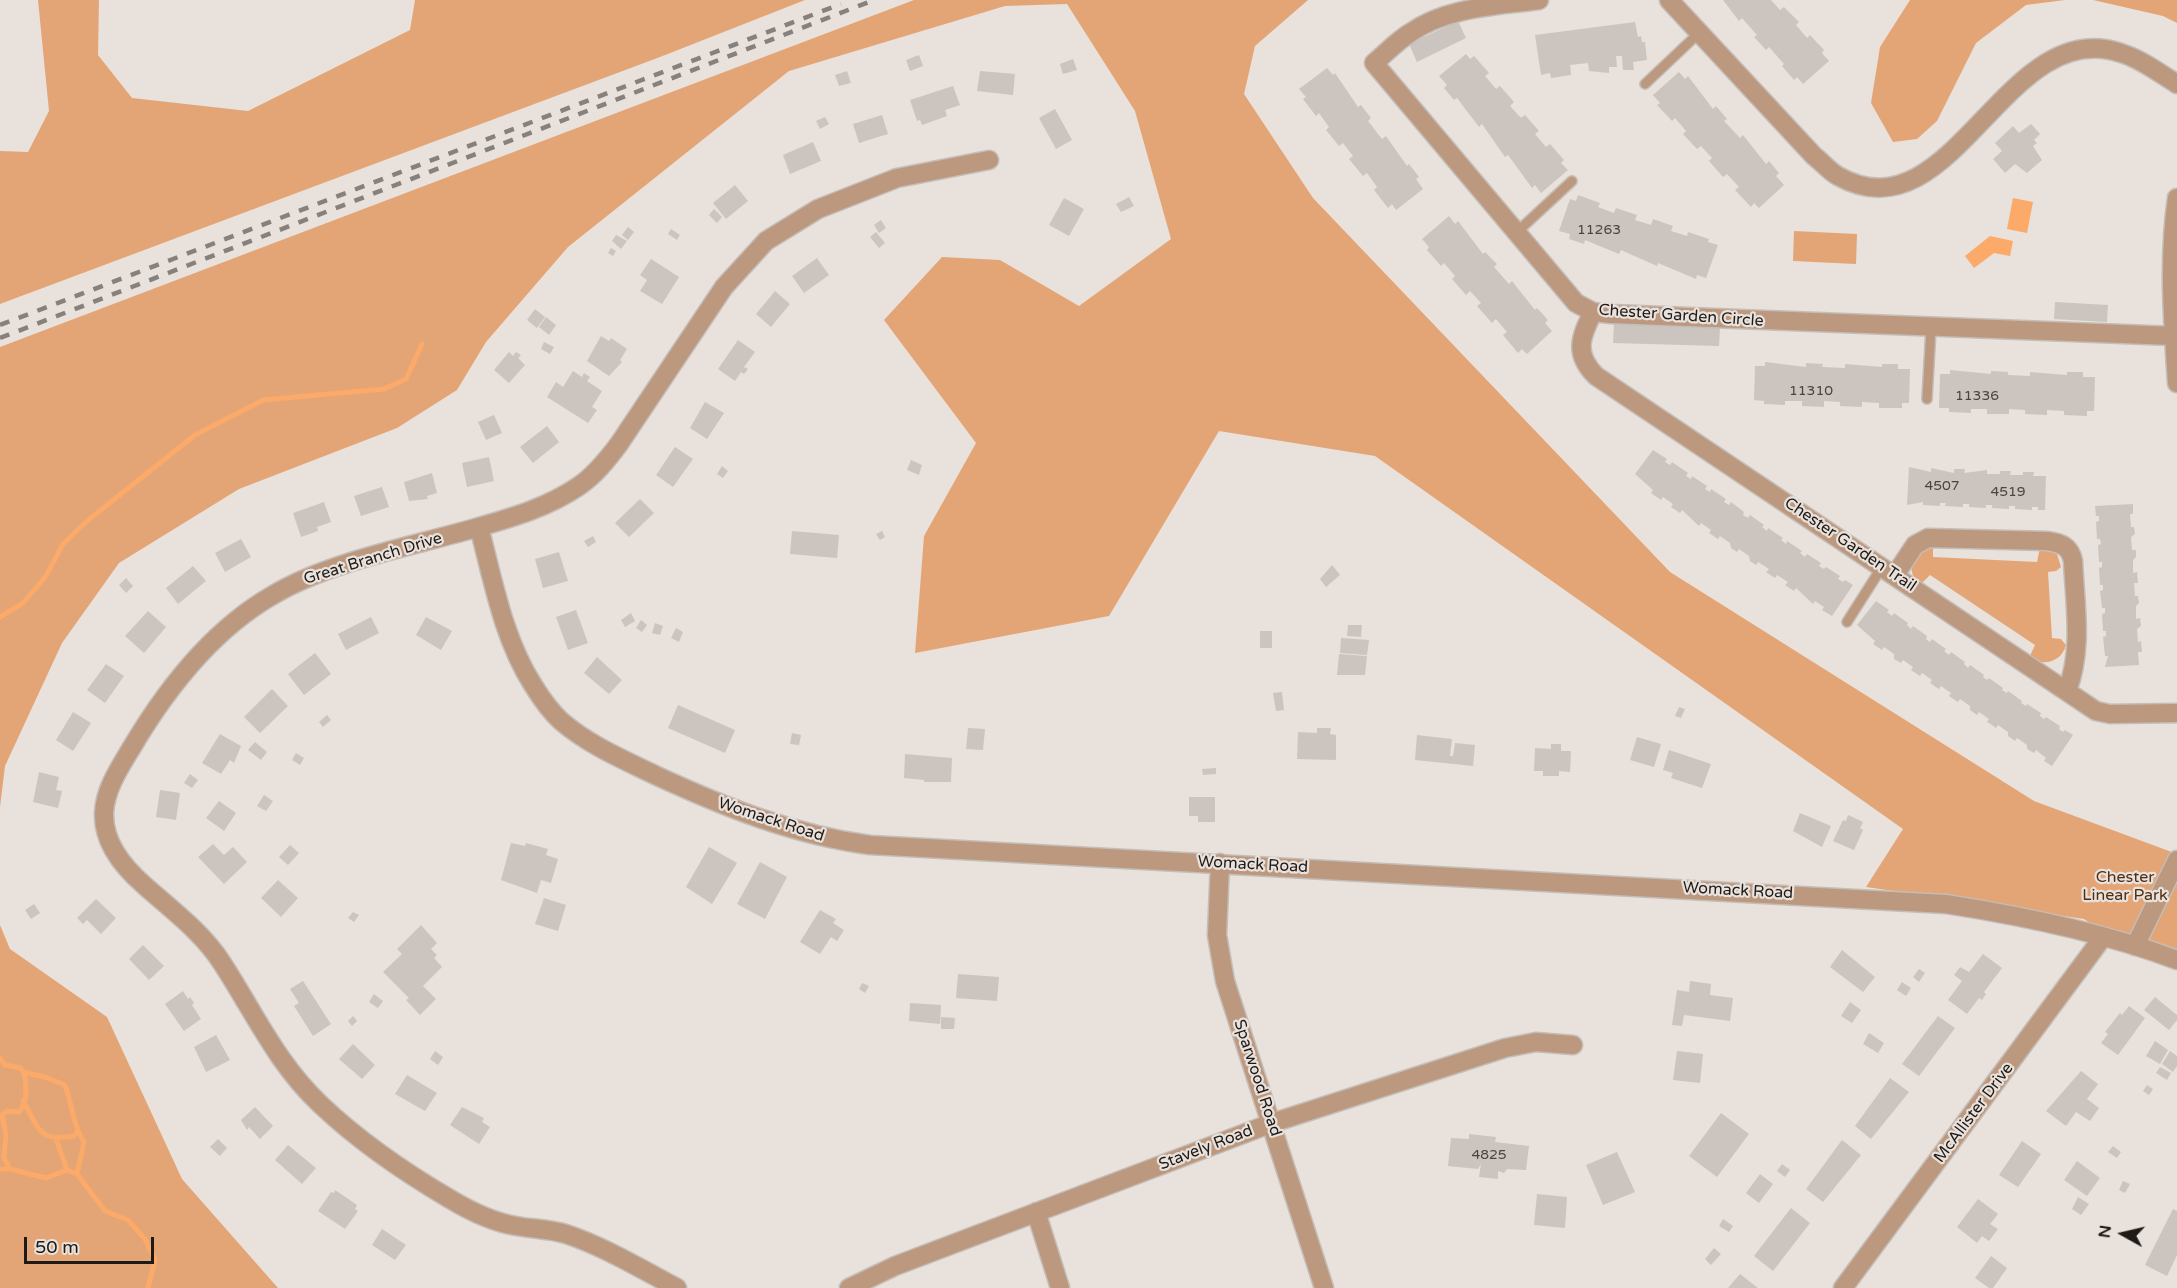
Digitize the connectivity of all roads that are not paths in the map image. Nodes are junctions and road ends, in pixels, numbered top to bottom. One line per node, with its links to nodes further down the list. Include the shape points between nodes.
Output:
1 (1539, 0): 9 (street, Chester Garden Circle, via 1439,18 1410,32 1374,63)
2 (1669, 0): 3 (street)
3 (1700, 32): 4 (lane); 5 (street, via 1837,176 1859,185 1883,188 1904,184 1929,171 2037,68 2062,55 2091,49 2120,52)
4 (1645, 84)
5 (2177, 84)
6 (989, 160): 15 (street, Great Branch Drive, via 897,178 818,209 766,241 724,288 602,466 558,499)
7 (1572, 181): 9 (lane)
8 (2177, 198): 12 (street, via 2172,234)
9 (1516, 232): 10 (street, Chester Garden Circle, via 1576,303)
10 (1593, 312): 11 (street, Chester Garden Circle); 16 (street, Chester Garden Trail, via 1584,328 1581,352 1586,366 1596,376)
11 (1931, 328): 12 (street, Chester Garden Circle); 14 (lane)
12 (2174, 336): 13 (street)
13 (2177, 383)
14 (1928, 399)
15 (479, 527): 21 (street, Womack Road, via 509,637 520,664 546,704 559,719 599,748 698,794 789,829 832,840); 28 (street, Great Branch Drive, via 308,578 273,594 242,615 180,676 151,714 112,781 104,814 112,848 131,874 186,921 220,960 293,1077 357,1136 468,1209 503,1223 581,1239)
16 (1888, 571): 17 (lane); 18 (street, Chester Garden Trail); 18 (street, via 1928,538 2047,541 2065,546 2073,561 2078,647)
17 (1847, 621)
18 (2067, 691): 19 (street, Chester Garden Trail, via 2105,713)
19 (2177, 713)
20 (2177, 860): 23 (street)
21 (1220, 863): 22 (street, Womack Road, via 1946,904); 26 (street, Sparwood Road, via 1220,957)
22 (2103, 937): 23 (street, Womack Road); 32 (street, McAllister Drive)
23 (2135, 946): 24 (street, Womack Road)
24 (2177, 960)
25 (1573, 1045): 26 (street, Stavely Road, via 1536,1042 1505,1048)
26 (1272, 1123): 27 (street, Stavely Road); 31 (street, Sparwood Road)
27 (1036, 1212): 29 (street, Stavely Road, via 895,1266); 30 (street)
28 (676, 1288)
29 (849, 1288)
30 (1060, 1288)
31 (1324, 1288)
32 (1843, 1288)

